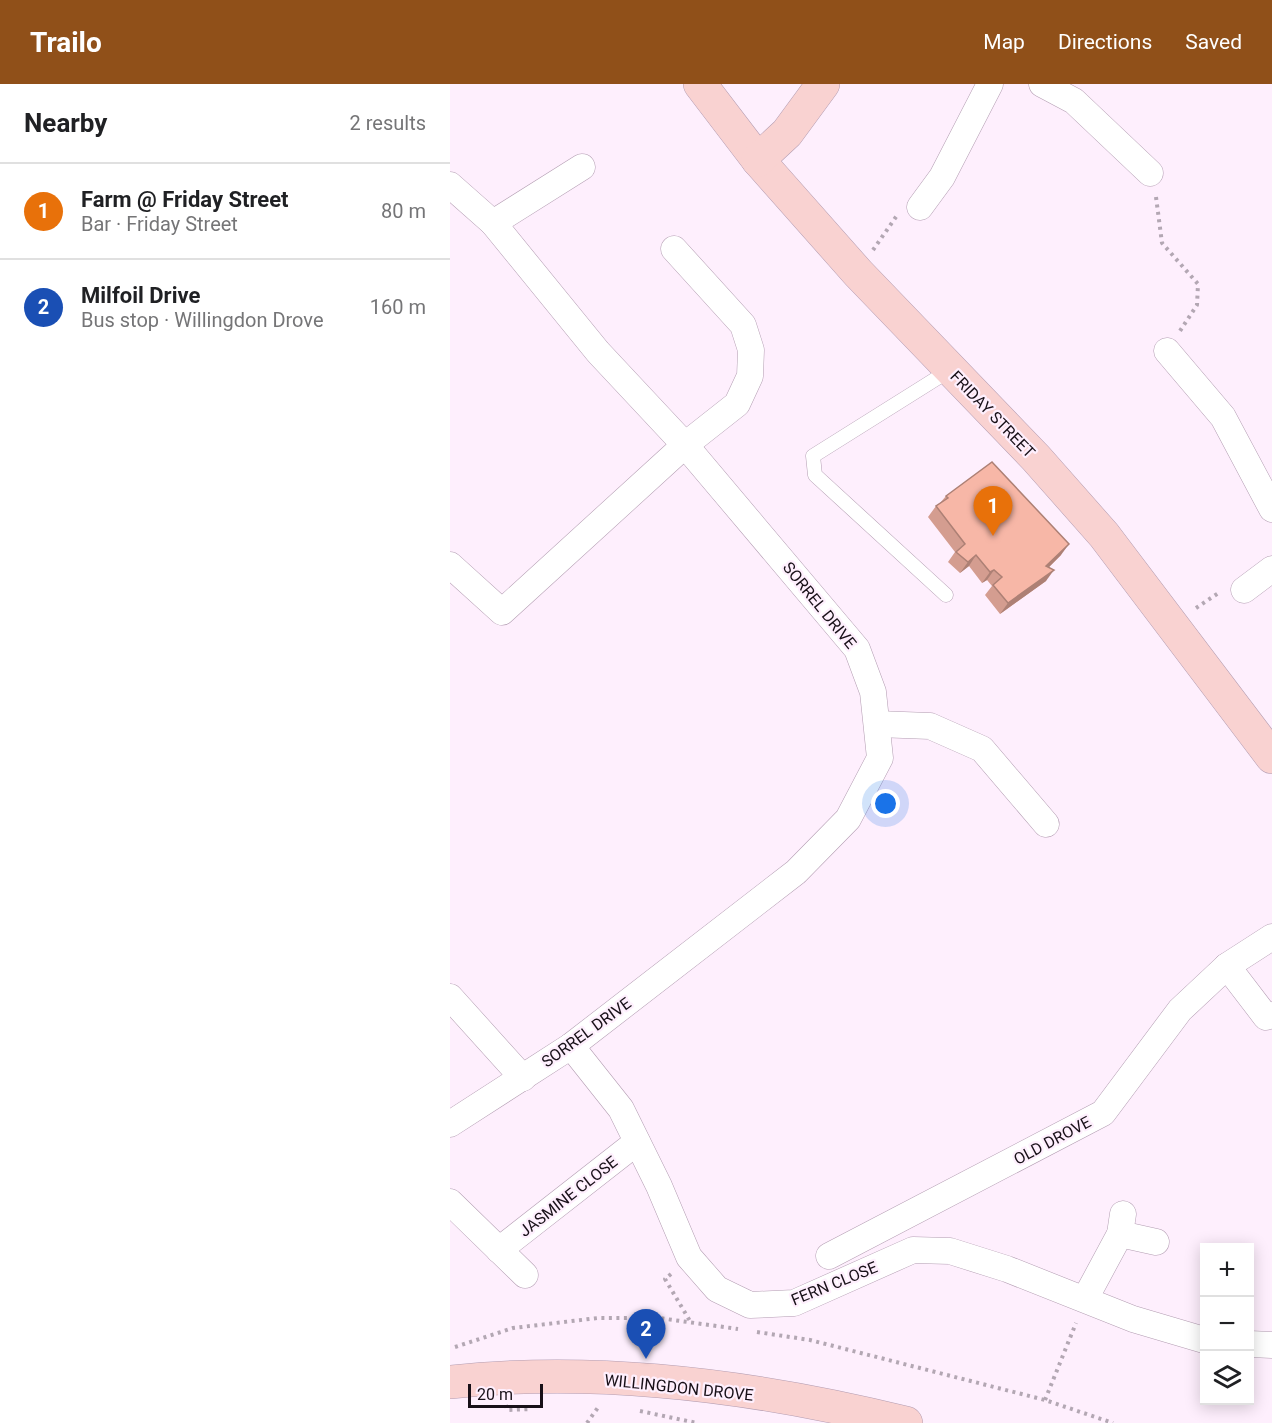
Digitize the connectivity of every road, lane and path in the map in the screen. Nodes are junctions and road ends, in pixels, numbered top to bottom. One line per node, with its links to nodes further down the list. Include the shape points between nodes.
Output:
1 (700, 84): 5 (main road, FRIDAY STREET)
2 (823, 84): 5 (main road, via 787,133)
3 (990, 84): 9 (street, via 942,177)
4 (1042, 84): 7 (street, via 1074,101)
5 (758, 160): 12 (main road, FRIDAY STREET)
6 (582, 167): 10 (street)
7 (1150, 173): 13 (path, via 1162,243 1198,285 1199,292 1197,305)
8 (450, 185): 10 (street, SORREL DRIVE)
9 (920, 207): 12 (path, via 899,212)
10 (493, 223): 15 (street, SORREL DRIVE, via 598,352)
11 (674, 249): 15 (street, via 743,325 751,350 750,376 737,404)
12 (858, 273): 14 (main road, FRIDAY STREET)
13 (1167, 351): 16 (street, via 1223,417)
14 (950, 370): 20 (lane, via 813,456 815,475); 21 (main road, FRIDAY STREET, via 1036,458)
15 (686, 445): 17 (street, via 502,612); 22 (street, SORREL DRIVE, via 857,649 873,692)
16 (1272, 509)
17 (450, 565)
18 (1272, 569): 19 (street)
19 (1244, 590): 21 (path, via 1224,590)
20 (946, 595)
21 (1171, 620): 23 (main road, FRIDAY STREET)
22 (877, 724): 24 (street, via 930,726 982,749); 29 (street, SORREL DRIVE, via 879,758 848,819 796,872)
23 (1272, 757)
24 (1046, 824)
25 (1272, 937): 26 (street, OLD DROVE)
26 (1227, 966): 28 (street, via 1266,1017); 37 (street, OLD DROVE, via 1180,1010 1103,1113)
27 (450, 997): 30 (street)
28 (1272, 1016)
29 (570, 1046): 30 (street, SORREL DRIVE); 32 (street, FERN CLOSE, via 621,1109)
30 (523, 1078): 31 (street, SORREL DRIVE)
31 (450, 1124)
32 (637, 1142): 35 (street, JASMINE CLOSE); 36 (street, FERN CLOSE)
33 (450, 1202): 35 (street)
34 (1156, 1242): 39 (street, via 1122,1224)
35 (499, 1250): 38 (street)
36 (689, 1257): 39 (street, FERN CLOSE, via 717,1289 750,1305 794,1303 913,1250 951,1251); 40 (path, via 665,1280)
37 (830, 1257)
38 (525, 1275)
39 (1085, 1299): 43 (street, FERN CLOSE, via 1133,1319); 48 (path)
40 (690, 1321): 41 (path); 46 (path, via 598,1318 513,1328)
41 (745, 1330)
42 (756, 1332): 48 (path, via 810,1341)
43 (1200, 1339)
44 (1254, 1344): 45 (street)
45 (1272, 1345)
46 (455, 1347)
47 (450, 1382): 53 (main road, WILLINGDON DROVE, via 498,1377 581,1377 677,1384 832,1405)
48 (1045, 1400): 54 (path)
49 (600, 1405): 51 (path)
50 (635, 1411): 52 (path)
51 (587, 1423)
52 (698, 1423)
53 (906, 1423)
54 (1113, 1423)

